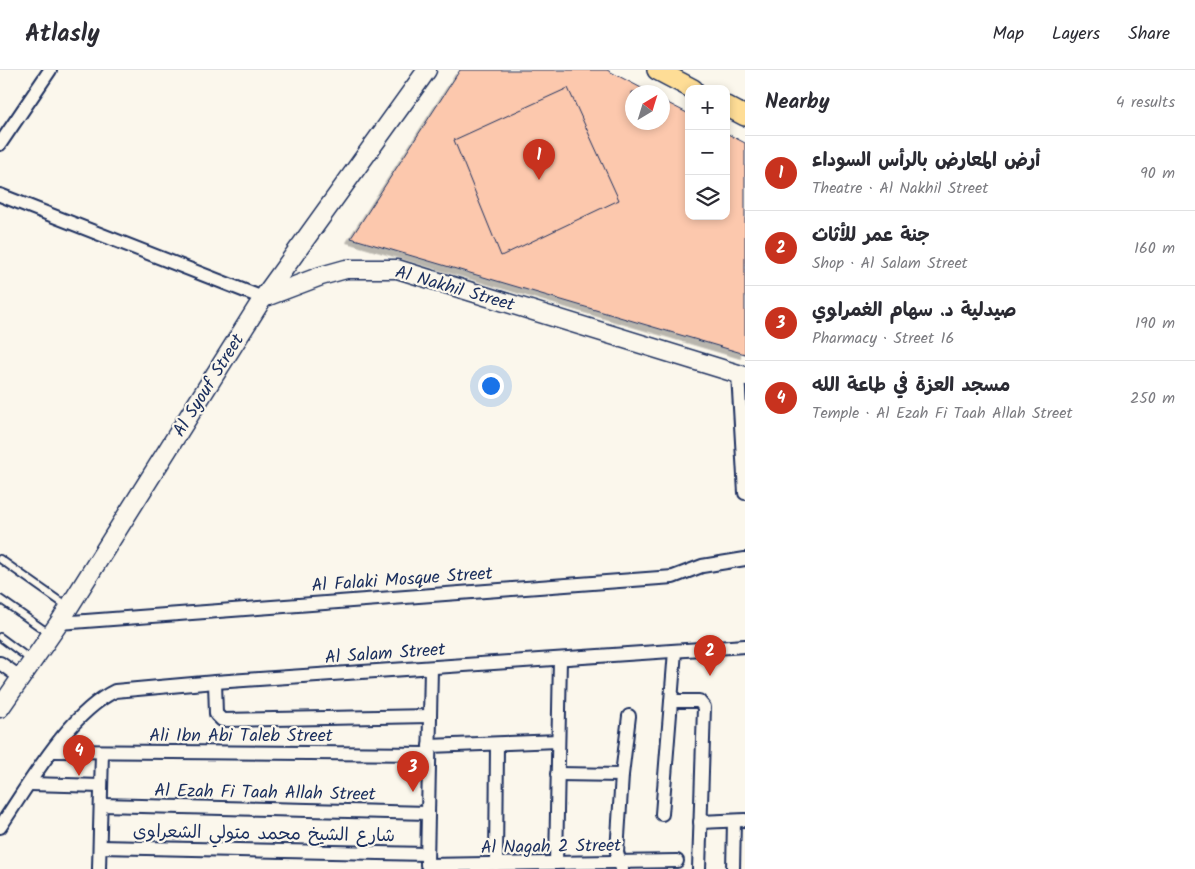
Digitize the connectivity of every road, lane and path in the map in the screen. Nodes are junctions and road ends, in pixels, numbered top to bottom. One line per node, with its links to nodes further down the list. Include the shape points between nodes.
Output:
1 (50, 70): 7 (street)
2 (427, 70): 9 (main road, Al Syouf Street)
3 (657, 70): 4 (main road)
4 (685, 85)
5 (730, 108): 6 (main road)
6 (745, 116)
7 (0, 144)
8 (0, 195): 9 (street)
9 (263, 298): 10 (main road, Al Nakhil Street, via 346,269 397,269); 15 (main road, Al Syouf Street)
10 (741, 375): 11 (street)
11 (745, 493)
12 (0, 559): 15 (lane)
13 (745, 560): 16 (street, Al Falaki Mosque Street, via 702,566 673,577)
14 (0, 600): 16 (lane)
15 (69, 608): 16 (main road, Al Syouf Street)
16 (55, 629): 21 (main road, Al Syouf Street)
17 (0, 637): 21 (lane)
18 (745, 646): 19 (street, Al Salam Street)
19 (675, 651): 20 (street, Al Salam Street); 26 (street)
20 (560, 659): 23 (street, Al Salam Street); 30 (street)
21 (32, 661): 24 (main road, Al Syouf Street)
22 (0, 663): 24 (street)
23 (431, 668): 25 (street, Al Salam Street); 28 (street)
24 (21, 678): 27 (main road, Al Syouf Street)
25 (215, 682): 28 (street, via 216,714 222,720); 33 (street, Al Salam Street, via 115,691 88,708)
26 (671, 701): 41 (street); 43 (street, via 699,701 703,704)
27 (0, 708)
28 (430, 716): 32 (street)
29 (629, 716): 36 (street)
30 (558, 741): 31 (street, Ali Ibn Abi Taleb Street); 35 (street)
31 (497, 744): 32 (street, Ali Ibn Abi Taleb Street); 49 (street)
32 (429, 750): 34 (street, Ali Ibn Abi Taleb Street); 40 (street)
33 (53, 751): 34 (street, Ali Ibn Abi Taleb Street); 37 (street, Al Salam Street)
34 (102, 752): 38 (street)
35 (558, 774): 36 (street); 48 (street)
36 (622, 775): 50 (street, via 617,852)
37 (30, 784): 38 (street); 44 (street, Al Salam Street)
38 (101, 786): 39 (street)
39 (101, 805): 40 (street, Al Ezah Fi Taah Allah Street); 45 (street)
40 (428, 813): 47 (street)
41 (662, 814)
42 (740, 820): 43 (street); 53 (street)
43 (700, 822): 52 (street)
44 (0, 827)
45 (100, 847): 47 (street, شارع الشيخ محمد متولي الشعراوى); 51 (street)
46 (676, 861): 50 (street, Al Nagah 2 Street)
47 (427, 863): 49 (street, Al Nagah 2 Street)
48 (556, 863): 49 (street, Al Nagah 2 Street); 50 (street, Al Nagah 2 Street)
49 (496, 864)
50 (621, 866)
51 (99, 869)
52 (699, 869)
53 (733, 869)

